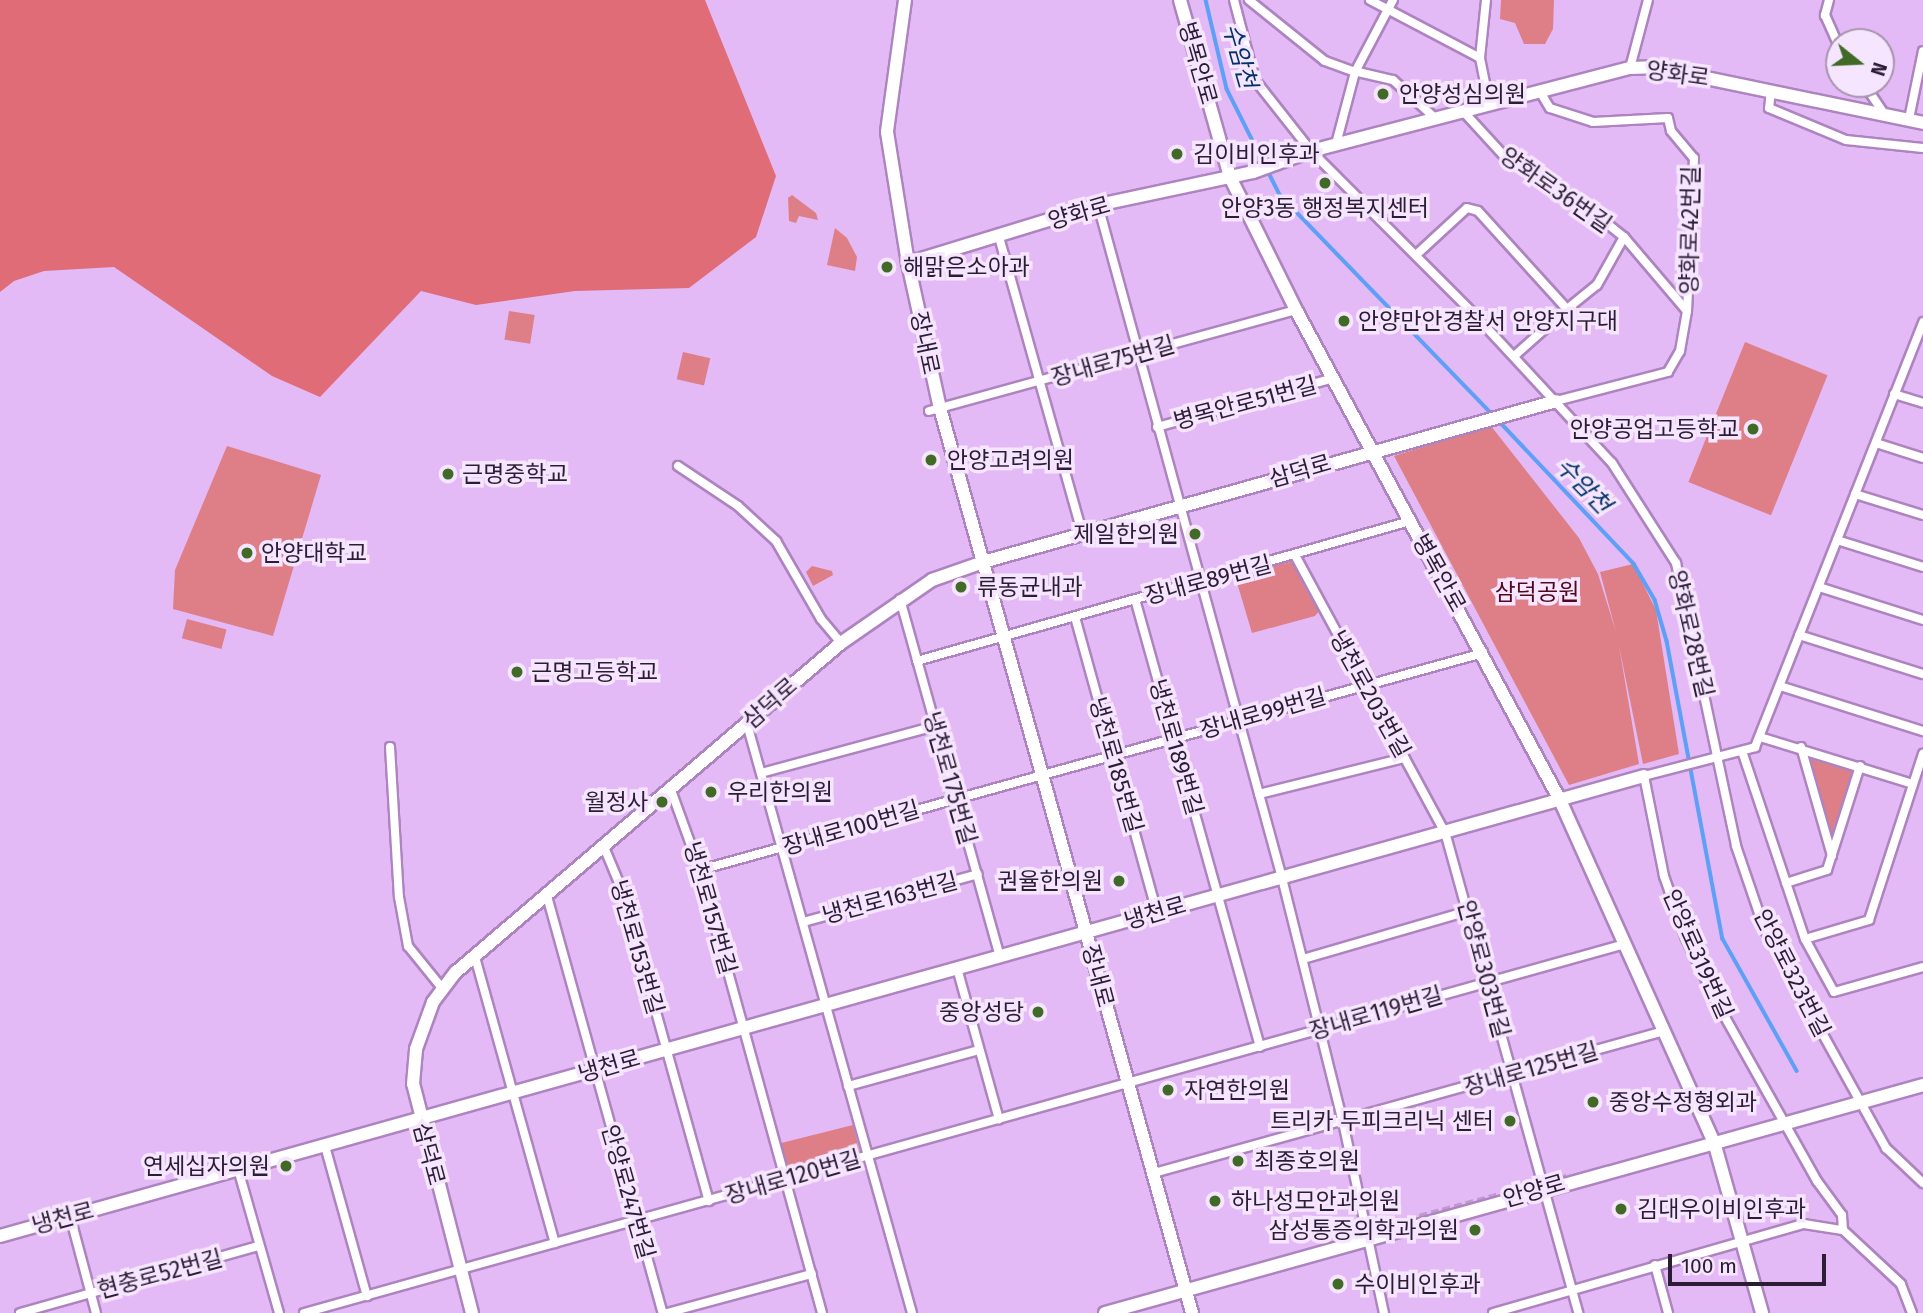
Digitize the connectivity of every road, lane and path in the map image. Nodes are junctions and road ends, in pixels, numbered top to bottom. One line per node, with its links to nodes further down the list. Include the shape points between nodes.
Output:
1 (905, 0): 33 (street, 장내로, via 887,132)
2 (1180, 0): 28 (street, 병목안로)
3 (1234, 0): 27 (street, 양화로28번길, via 1255,80)
4 (1249, 0): 15 (street, via 1325,61)
5 (1370, 0): 10 (street)
6 (1393, 0): 10 (street)
7 (1486, 0): 13 (street)
8 (1648, 0): 14 (street)
9 (1829, 0): 11 (street, via 1825,15)
10 (1386, 8): 13 (street); 15 (street)
11 (1831, 28)
12 (1923, 51): 23 (street)
13 (1480, 58): 19 (street)
14 (1630, 68): 16 (street, 양화로); 17 (street, 양화로, via 1653,67)
15 (1356, 72): 22 (street, via 1393,80); 25 (street)
16 (1539, 90): 19 (street, 양화로); 36 (street, 양화로42번길, via 1550,108 1593,122 1668,118 1671,131 1694,158)
17 (1771, 90): 21 (street, 양화로); 26 (street, via 1769,108 1846,140)
18 (1873, 98): 21 (street)
19 (1489, 103): 20 (street, 양화로)
20 (1462, 110): 22 (street, 양화로); 31 (street, 양화로36번길, via 1506,158 1579,201)
21 (1884, 114): 23 (street, 양화로)
22 (1434, 117): 25 (street, 양화로)
23 (1909, 119): 24 (street, 양화로)
24 (1923, 123)
25 (1336, 144): 27 (street, 양화로)
26 (1923, 148)
27 (1311, 150): 28 (street, 양화로); 32 (street, 양화로28번길)
28 (1230, 177): 29 (street, 양화로); 35 (street, 병목안로)
29 (1098, 205): 30 (street, 양화로); 39 (street)
30 (999, 237): 33 (street, 양화로); 42 (street)
31 (1624, 237): 34 (street, 양화로36번길, via 1597,285); 36 (street, 양화로36번길)
32 (1416, 255): 34 (street, via 1467,208 1478,211); 40 (street, 양화로28번길)
33 (908, 263): 46 (street, 장내로)
34 (1567, 309): 40 (street)
35 (1296, 310): 39 (street, 장내로75번길); 41 (street, 병목안로)
36 (1687, 311): 44 (street, 양화로42번길, via 1679,351 1668,372)
37 (1923, 322): 38 (street)
38 (1919, 341): 43 (street)
39 (1136, 354): 42 (street, 장내로75번길); 47 (street)
40 (1514, 356): 44 (street, 양화로28번길)
41 (1334, 378): 47 (street, 병목안로51번길); 49 (street, 병목안로)
42 (1040, 382): 46 (street, 장내로75번길); 56 (street)
43 (1894, 394): 45 (street); 48 (street)
44 (1556, 401): 49 (street, 삼덕로); 86 (street, 양화로28번길, via 1612,463 1676,563)
45 (1923, 403)
46 (935, 410): 59 (street, 장내로)
47 (1157, 427): 53 (street)
48 (1876, 443): 50 (street); 52 (street)
49 (1373, 451): 53 (street, 삼덕로); 55 (street, 병목안로)
50 (1923, 458)
51 (678, 466): 69 (street, via 738,506 776,541 821,619)
52 (1855, 494): 54 (street); 57 (street)
53 (1179, 505): 56 (street, 삼덕로); 61 (street)
54 (1923, 515)
55 (1410, 521): 58 (street, 장내로89번길); 70 (street, 병목안로)
56 (1082, 532): 59 (street, 삼덕로)
57 (1837, 540): 60 (street); 62 (street)
58 (1296, 557): 61 (street, 장내로89번길); 73 (street, 냉천로203번길)
59 (983, 562): 63 (street, 삼덕로, via 932,580); 68 (street, 장내로)
60 (1923, 567)
61 (1200, 582): 64 (street, 장내로89번길); 75 (street)
62 (1819, 587): 66 (street); 67 (street)
63 (900, 599): 69 (street, 삼덕로); 71 (street, 냉천로175번길)
64 (1135, 600): 65 (street, 장내로89번길); 80 (street, 냉천로189번길)
65 (1075, 617): 68 (street, 장내로89번길); 85 (street, 냉천로185번길)
66 (1923, 620)
67 (1799, 635): 72 (street); 74 (street)
68 (1005, 638): 71 (street); 90 (street, 장내로)
69 (841, 643): 76 (street, 삼덕로)
70 (1483, 653): 73 (street, 장내로99번길); 96 (street, 병목안로)
71 (917, 661): 77 (street, 냉천로175번길)
72 (1923, 674)
73 (1364, 685): 75 (street, 장내로99번길); 87 (street, 냉천로203번길)
74 (1780, 686): 78 (street); 79 (street)
75 (1238, 720): 80 (street, 장내로99번길); 94 (street)
76 (747, 724): 89 (street, 냉천로163번길); 93 (street, 삼덕로)
77 (935, 726): 89 (street); 95 (street, 냉천로175번길)
78 (1923, 731)
79 (1760, 737): 82 (street); 83 (street, via 1755,747)
80 (1173, 739): 85 (street, 장내로99번길); 105 (street, 냉천로189번길)
81 (390, 747): 119 (street, via 399,897 408,946)
82 (1801, 747): 88 (street); 100 (street)
83 (1742, 751): 86 (street); 104 (street)
84 (1923, 754): 92 (street)
85 (1112, 755): 90 (street, 장내로99번길); 108 (street, 냉천로185번길)
86 (1720, 757): 91 (street); 133 (street, 안양로323번길, via 1736,846 1764,928)
87 (1405, 758): 94 (street); 97 (street, 냉천로203번길)
88 (1860, 766): 92 (street); 100 (street)
89 (761, 773): 99 (street, 냉천로163번길)
90 (1042, 774): 95 (street, 장내로100번길); 110 (street, 장내로)
91 (1644, 776): 96 (street, 냉천로); 136 (street, 안양로319번길, via 1664,876 1685,936)
92 (1913, 784): 111 (street, via 1869,920)
93 (671, 790): 98 (street, 삼덕로); 101 (street, 냉천로157번길)
94 (1259, 794): 103 (street)
95 (956, 799): 99 (street, 장내로100번길); 102 (street, 냉천로175번길)
96 (1560, 800): 97 (street, 냉천로); 112 (street, 병목안로)
97 (1445, 832): 103 (street, 냉천로); 107 (street, 안양로303번길)
98 (604, 847): 106 (street, 삼덕로); 125 (street, 냉천로153번길, via 622,890)
99 (781, 848): 101 (street, 장내로100번길); 109 (street, 냉천로163번길)
100 (1832, 858): 104 (street, via 1827,870)
101 (700, 870): 122 (street, 냉천로157번길)
102 (978, 874): 109 (street, 냉천로163번길); 114 (street, 냉천로175번길)
103 (1282, 878): 105 (street, 냉천로); 115 (street)
104 (1786, 883): 111 (street)
105 (1218, 895): 108 (street, 냉천로); 124 (street, 냉천로)
106 (547, 896): 113 (street, 삼덕로); 127 (street, 안양로247번길)
107 (1468, 911): 115 (street); 118 (street, 안양로303번길)
108 (1157, 912): 110 (street, 냉천로)
109 (803, 922): 120 (street, 냉천로163번길)
110 (1086, 934): 114 (street, 냉천로); 129 (street, 장내로)
111 (1805, 939): 116 (street, via 1834,992)
112 (1625, 944): 118 (street, 장내로119번길); 123 (street, 병목안로)
113 (475, 957): 119 (street, 삼덕로); 132 (street)
114 (1000, 957): 117 (street, 냉천로)
115 (1303, 959): 121 (street)
116 (1923, 967)
117 (957, 968): 120 (street, 냉천로); 126 (street)
118 (1488, 981): 121 (street, 장내로119번길); 128 (street, 안양로303번길)
119 (442, 988): 135 (street, 삼덕로, via 416,1049 412,1083)
120 (826, 1005): 122 (street, 냉천로); 131 (street, 냉천로163번길)
121 (1320, 1027): 124 (street, 장내로119번길); 137 (street)
122 (744, 1028): 125 (street, 냉천로); 143 (street, 냉천로157번길)
123 (1664, 1031): 128 (street, 장내로125번길); 138 (street, 병목안로)
124 (1260, 1047): 129 (street, 장내로119번길)
125 (666, 1049): 127 (street, 냉천로); 146 (street, 냉천로153번길)
126 (979, 1050): 131 (street); 134 (street)
127 (594, 1070): 132 (street, 냉천로); 148 (street, 안양로247번길)
128 (1512, 1074): 137 (street, 장내로125번길); 145 (street, 안양로303번길)
129 (1127, 1084): 134 (street, 장내로120번길); 142 (street, 장내로)
130 (1923, 1085): 133 (street, 안양로)
131 (848, 1086): 140 (street, 냉천로163번길)
132 (512, 1093): 135 (street, 냉천로); 152 (street)
133 (1862, 1101): 136 (street, 안양로); 144 (street, 안양로323번길, via 1886,1147)
134 (999, 1119): 140 (street, 장내로120번길)
135 (420, 1120): 139 (street, 냉천로); 156 (street, 삼덕로)
136 (1782, 1121): 138 (street, 안양로); 149 (street, 안양로319번길, via 1842,1215)
137 (1343, 1122): 142 (street, 장내로125번길); 151 (street)
138 (1714, 1142): 145 (street, 안양로); 153 (street, 병목안로)
139 (325, 1146): 141 (street, 냉천로); 161 (street)
140 (867, 1156): 143 (street, 장내로120번길); 169 (street, 냉천로163번길)
141 (238, 1169): 147 (street, 냉천로); 154 (street)
142 (1154, 1173): 159 (street, 장내로)
143 (786, 1178): 146 (street, 장내로120번길); 157 (street, 냉천로157번길)
144 (1923, 1183)
145 (1544, 1188): 151 (street, 안양로); 158 (street, 안양로303번길)
146 (709, 1201): 148 (street, 장내로120번길)
147 (70, 1216): 150 (street, 냉천로); 160 (street)
148 (637, 1221): 152 (street, 장내로120번길); 167 (street, 안양로247번길)
149 (1843, 1230): 153 (street, via 1804,1224); 177 (street, via 1901,1284)
150 (0, 1236)
151 (1366, 1239): 159 (street, 안양로); 172 (street)
152 (555, 1242): 156 (street, 장내로120번길)
153 (1743, 1242): 155 (street); 176 (street, 병목안로)
154 (259, 1247): 160 (street, 현충로52번길); 164 (street)
155 (1655, 1265): 158 (street); 175 (street)
156 (459, 1268): 161 (street, 장내로120번길); 166 (street, 삼덕로)
157 (812, 1274): 167 (street); 168 (street, 냉천로157번길)
158 (1571, 1289): 173 (street); 174 (street, 안양로303번길)
159 (1185, 1290): 170 (street, 안양로); 171 (street, 장내로)
160 (90, 1293): 162 (street, 현충로52번길); 163 (street)
161 (367, 1296): 165 (street, 장내로120번길)
162 (20, 1313)
163 (96, 1313)
164 (279, 1313)
165 (304, 1313)
166 (472, 1313)
167 (665, 1313)
168 (822, 1313)
169 (912, 1313)
170 (1105, 1313)
171 (1192, 1313)
172 (1384, 1313)
173 (1493, 1313)
174 (1578, 1313)
175 (1668, 1313)
176 (1762, 1313)
177 (1912, 1313)

